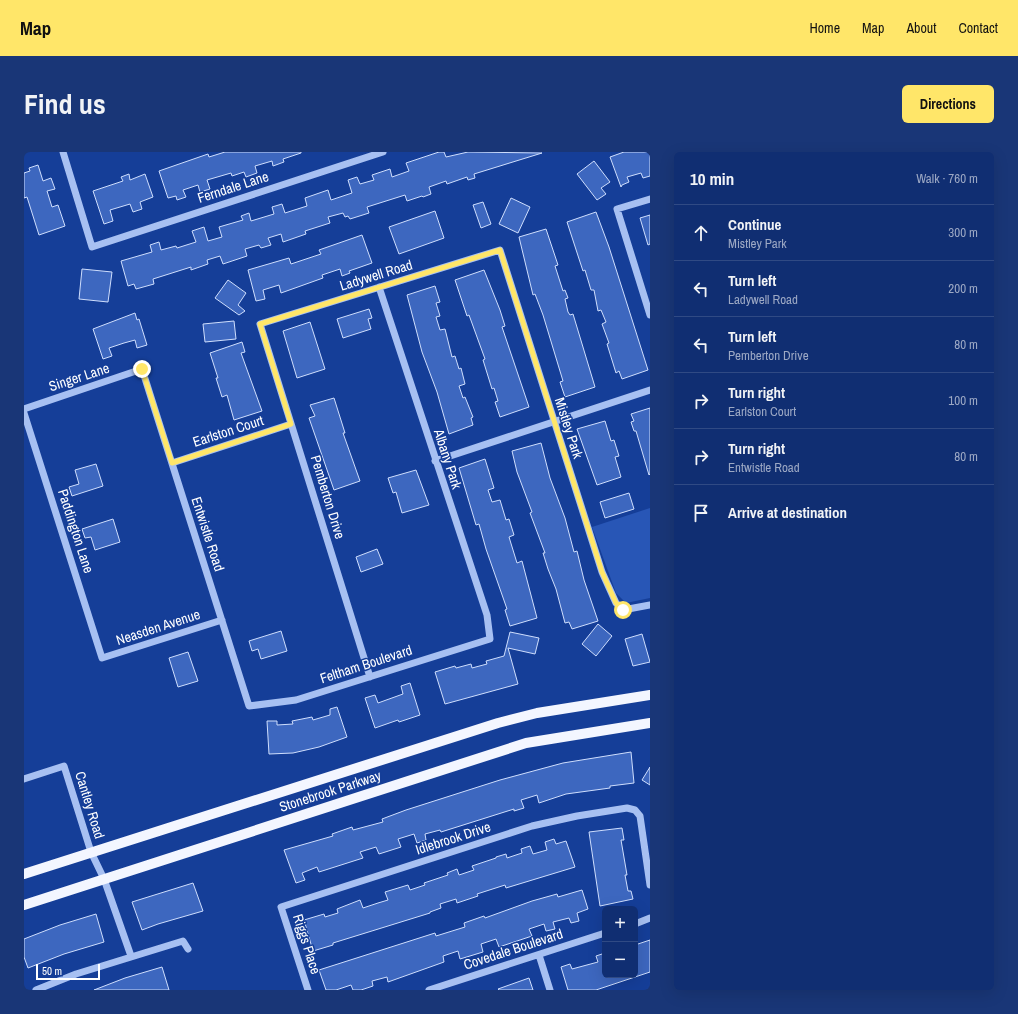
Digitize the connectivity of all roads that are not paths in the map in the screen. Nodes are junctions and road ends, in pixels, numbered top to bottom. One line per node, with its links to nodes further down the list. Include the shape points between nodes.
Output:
1 (63, 152): 2 (street, Ferndale Lane, via 92,247)
2 (383, 152)
3 (650, 198): 6 (street, via 617,209)
4 (500, 250): 5 (street, Ladywell Road); 12 (street, Mistley Park)
5 (379, 287): 7 (street, Ladywell Road); 14 (street, Albany Park)
6 (650, 315)
7 (260, 324): 13 (street, Pemberton Drive)
8 (142, 369): 10 (street, Singer Lane); 15 (street, Entwistle Road)
9 (650, 390): 12 (street)
10 (24, 409)
11 (24, 413): 19 (street, Paddington Lane)
12 (554, 422): 14 (street); 16 (street, Mistley Park, via 602,572 616,603 623,610)
13 (291, 424): 15 (street, Earlston Court); 20 (street, Pemberton Drive)
14 (435, 462): 18 (street, Albany Park, via 487,615)
15 (172, 463): 17 (street, Entwistle Road)
16 (650, 604)
17 (222, 620): 19 (street, Neasden Avenue); 22 (street, Entwistle Road)
18 (490, 639): 20 (street, Feltham Boulevard)
19 (102, 658)
20 (370, 677): 22 (street, Feltham Boulevard, via 296,700)
21 (650, 695): 25 (main road, Stonebrook Parkway, via 537,713 498,723)
22 (249, 706)
23 (650, 722): 27 (main road, Stonebrook Parkway, via 526,743)
24 (24, 779): 25 (street, Cantley Road, via 64,766)
25 (91, 852): 26 (main road, Stonebrook Parkway); 27 (street, Cantley Road)
26 (24, 874)
27 (104, 879): 29 (main road, Stonebrook Parkway); 36 (street, Cantley Road)
28 (650, 885): 30 (street, Idlebrook Drive, via 640,816 635,810 627,808 543,823)
29 (24, 905)
30 (282, 907): 38 (street, Riggs Place)
31 (650, 918): 32 (street)
32 (638, 923)
33 (602, 934): 35 (street, Covedale Boulevard)
34 (188, 949): 36 (street, via 183,941)
35 (539, 955): 39 (street, Covedale Boulevard); 40 (street)
36 (132, 956): 37 (street)
37 (36, 990)
38 (308, 990)
39 (429, 990)
40 (550, 990)

